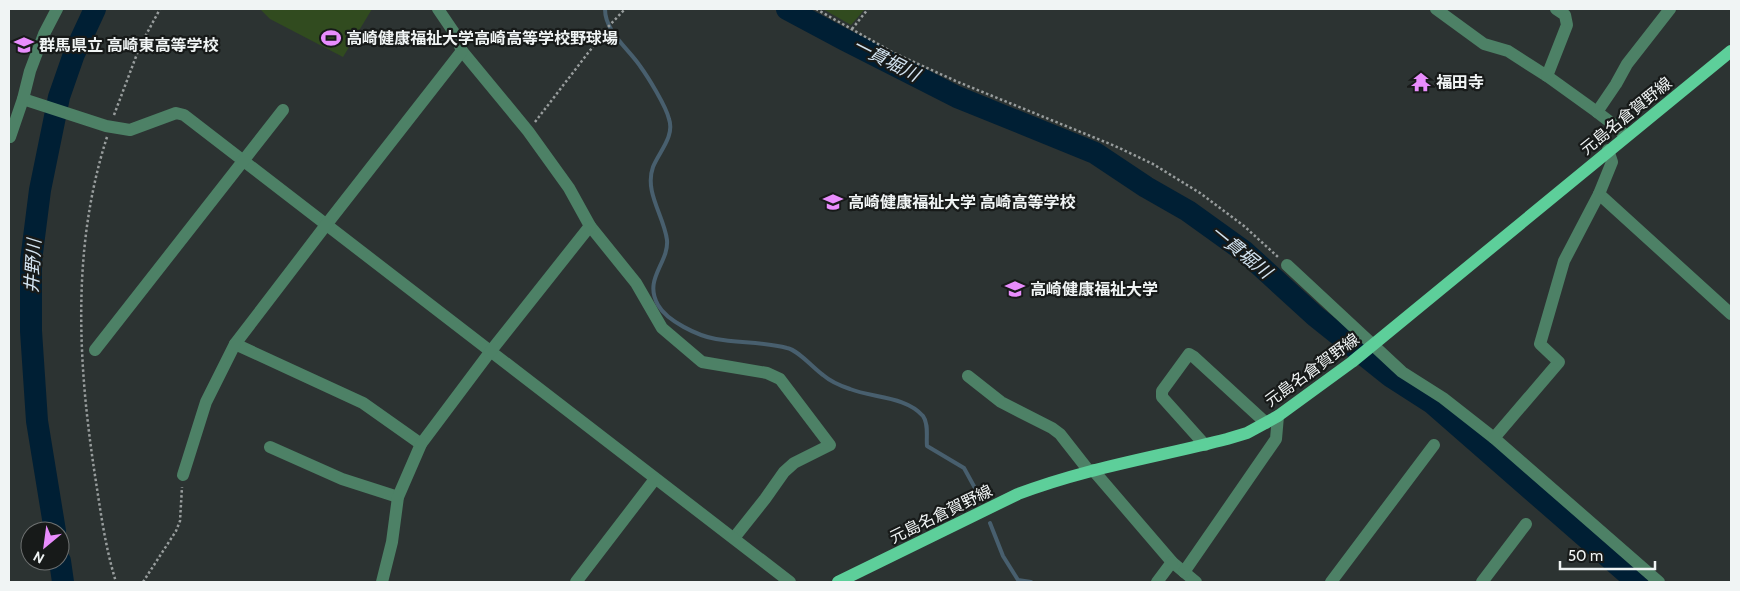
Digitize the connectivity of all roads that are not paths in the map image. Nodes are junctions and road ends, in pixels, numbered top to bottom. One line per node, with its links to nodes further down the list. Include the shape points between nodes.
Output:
1 (57, 9): 9 (street, via 30,71)
2 (438, 9): 6 (street)
3 (1436, 9): 8 (street, via 1484,44 1508,51)
4 (1556, 9): 8 (street, via 1565,15 1567,25)
5 (1670, 9): 11 (street, via 1627,64)
6 (462, 51): 17 (street); 18 (street, via 528,131 569,188)
7 (1731, 51): 12 (main road, 元島名倉賀野線)
8 (1547, 76): 11 (street)
9 (25, 100): 13 (street); 15 (street, via 130,130 176,113 184,115)
10 (283, 110): 15 (street)
11 (1597, 112): 12 (street)
12 (1626, 136): 14 (main road, 元島名倉賀野線)
13 (10, 137)
14 (1608, 150): 16 (street, via 1612,162); 22 (main road, 元島名倉賀野線)
15 (242, 161): 17 (street); 23 (street)
16 (1599, 194): 20 (street); 28 (street, via 1564,261 1540,344 1559,362)
17 (326, 225): 21 (street); 24 (street)
18 (590, 226): 24 (street); 38 (street, via 636,283 662,328 702,362 766,373 780,379 830,445 794,463 784,472)
19 (1287, 265): 22 (street)
20 (1731, 314)
21 (235, 344): 29 (street, via 363,403); 34 (street, via 206,402)
22 (1373, 345): 26 (main road, 元島名倉賀野線); 28 (street, via 1402,372)
23 (95, 350)
24 (490, 352): 29 (street); 35 (street)
25 (968, 376): 33 (street, via 1001,402 1060,434)
26 (1278, 416): 27 (main road, 元島名倉賀野線); 40 (street, via 1276,439)
27 (1266, 423): 30 (main road, 元島名倉賀野線); 30 (street, via 1189,354 1162,392 1162,397)
28 (1494, 438): 49 (street)
29 (421, 444): 36 (street)
30 (1205, 445): 33 (main road, 元島名倉賀野線)
31 (1434, 445): 47 (street)
32 (270, 447): 36 (street, via 342,479)
33 (1091, 471): 39 (street); 44 (main road, 元島名倉賀野線, via 1018,494)
34 (183, 475)
35 (656, 479): 38 (street); 42 (street)
36 (398, 497): 41 (street)
37 (1526, 524): 48 (street)
38 (734, 538): 43 (street)
39 (1172, 562): 40 (street); 45 (street)
40 (1184, 572): 46 (street)
41 (382, 582)
42 (576, 582)
43 (790, 582)
44 (838, 582)
45 (1157, 582)
46 (1196, 582)
47 (1331, 582)
48 (1482, 582)
49 (1659, 582)

